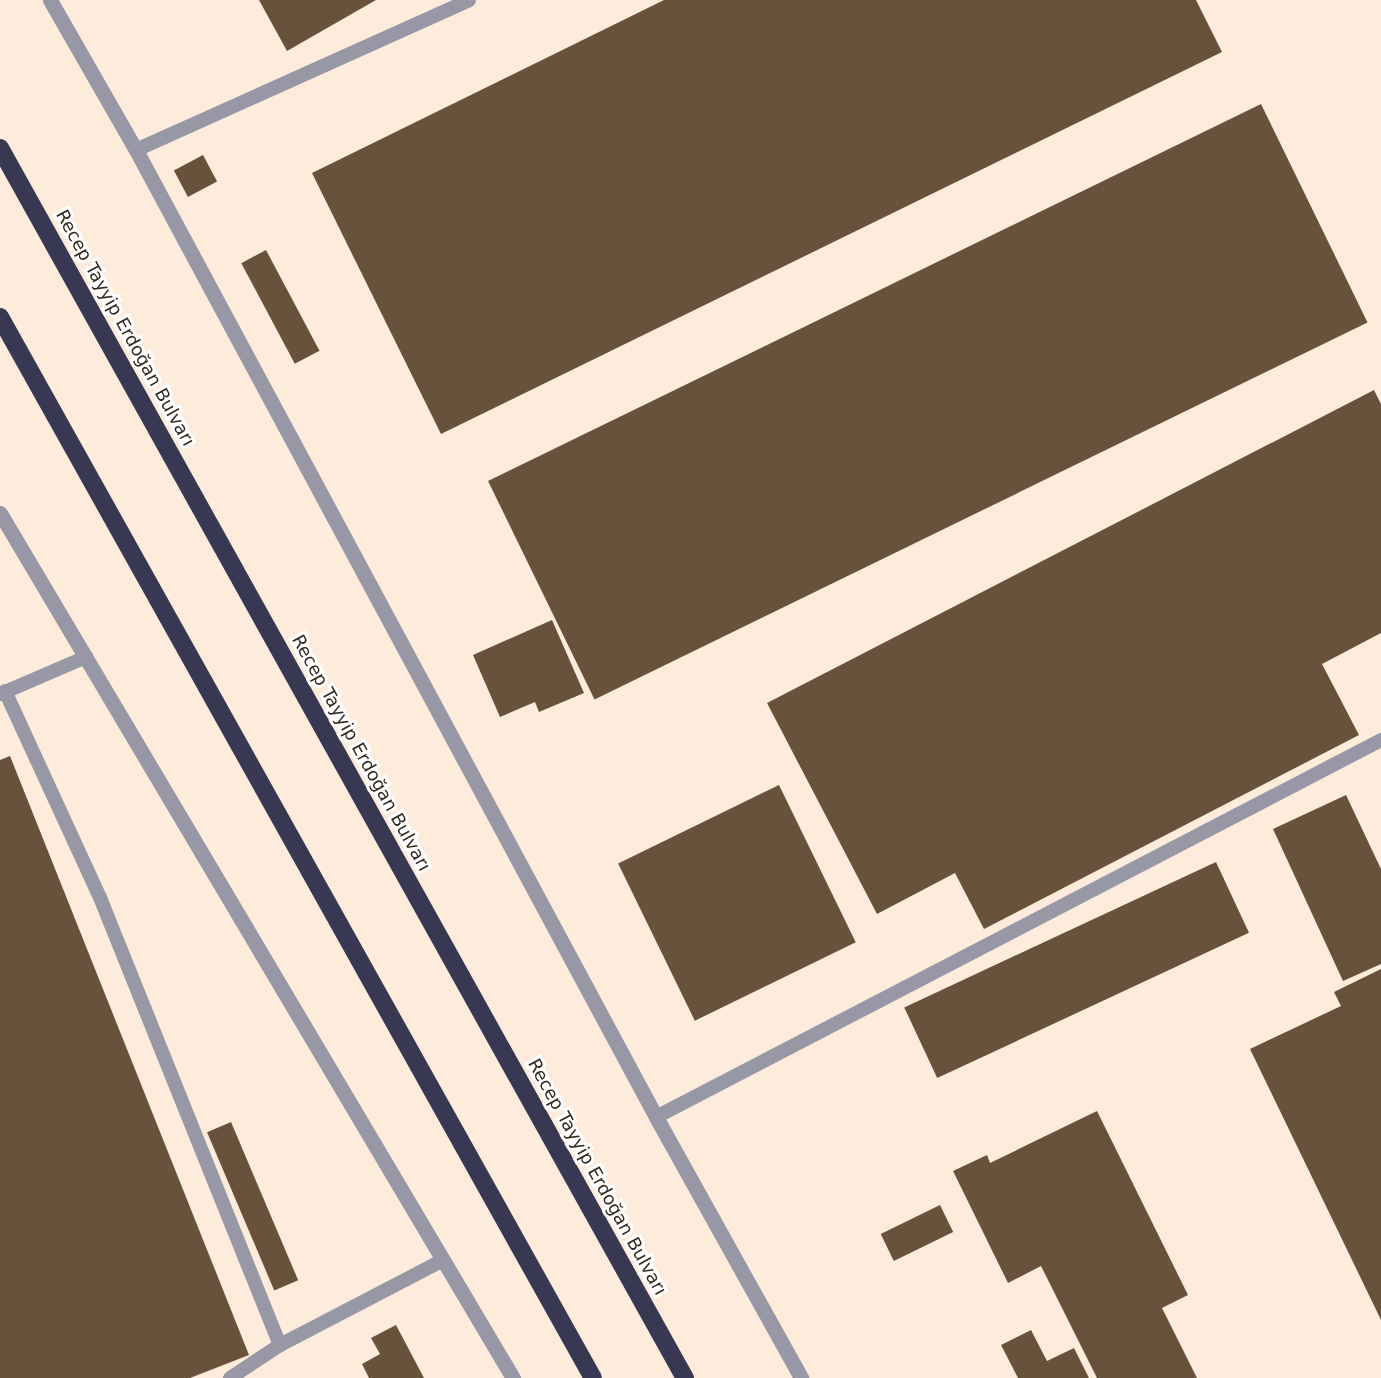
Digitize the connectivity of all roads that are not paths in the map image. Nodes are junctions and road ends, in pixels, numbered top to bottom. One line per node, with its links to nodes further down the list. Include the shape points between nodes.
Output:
1 (50, 0): 4 (street)
2 (469, 0): 4 (lane)
3 (0, 148): 16 (highway, Recep Tayyip Erdoğan Bulvarı)
4 (135, 150): 10 (street)
5 (0, 317): 15 (highway)
6 (0, 513): 7 (street)
7 (86, 657): 8 (lane); 11 (street)
8 (3, 693): 12 (lane, via 101,900)
9 (1381, 740): 10 (lane)
10 (656, 1117): 17 (street)
11 (443, 1260): 12 (lane); 14 (street)
12 (280, 1345): 13 (lane)
13 (230, 1378)
14 (513, 1378)
15 (593, 1378)
16 (685, 1378)
17 (801, 1378)

